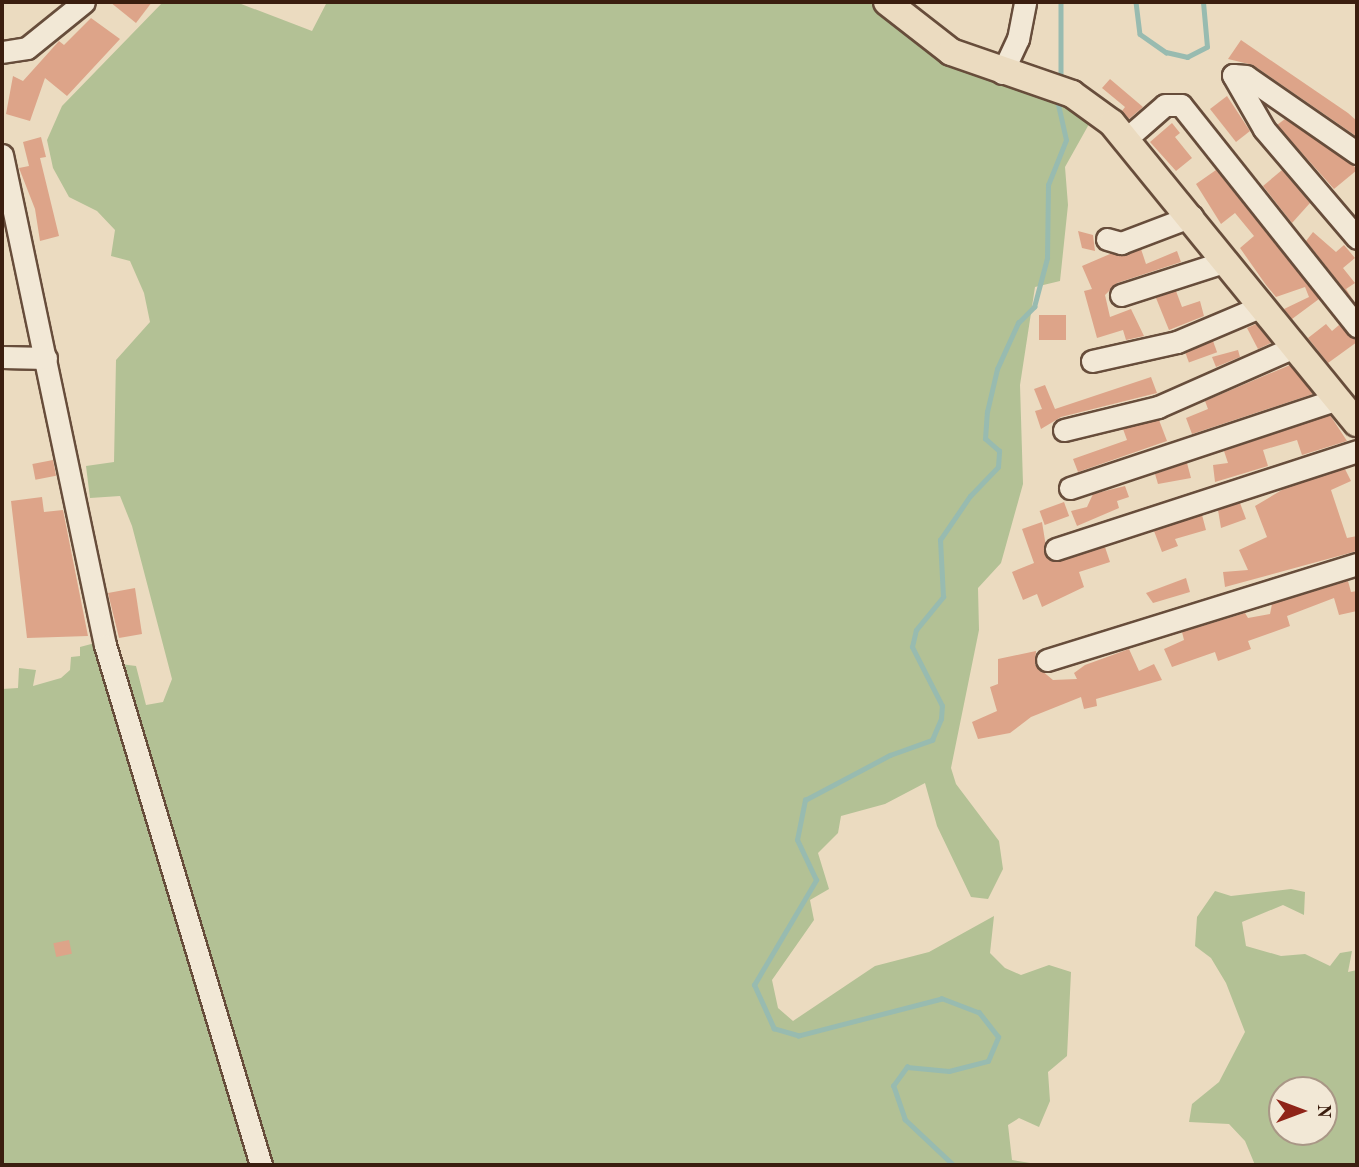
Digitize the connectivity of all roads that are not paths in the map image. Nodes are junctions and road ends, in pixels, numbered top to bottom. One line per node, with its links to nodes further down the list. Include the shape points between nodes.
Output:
1 (84, 2): 4 (street, via 27,48)
2 (887, 2): 5 (main road, via 951,52)
3 (1025, 2): 5 (street, via 1018,39)
4 (2, 52)
5 (1002, 73): 6 (main road, via 1061,91)
6 (1127, 138): 9 (main road); 15 (street, via 1164,105 1181,105)
7 (1357, 153): 10 (street, via 1247,76 1233,75 1264,130)
8 (3, 164): 18 (street)
9 (1192, 216): 11 (street, via 1121,243); 12 (main road)
10 (1357, 238)
11 (1107, 240)
12 (1227, 261): 13 (street); 14 (main road)
13 (1121, 295)
14 (1262, 306): 16 (main road); 19 (street, via 1177,342)
15 (1357, 326)
16 (1294, 347): 20 (main road); 22 (street, via 1158,407)
17 (2, 357): 18 (street)
18 (46, 358): 28 (street, via 105,645)
19 (1092, 361)
20 (1338, 399): 21 (main road); 24 (street)
21 (1357, 420)
22 (1064, 430)
23 (1357, 451): 25 (street)
24 (1070, 488)
25 (1056, 548)
26 (1357, 564): 27 (street)
27 (1047, 660)
28 (261, 1165)

